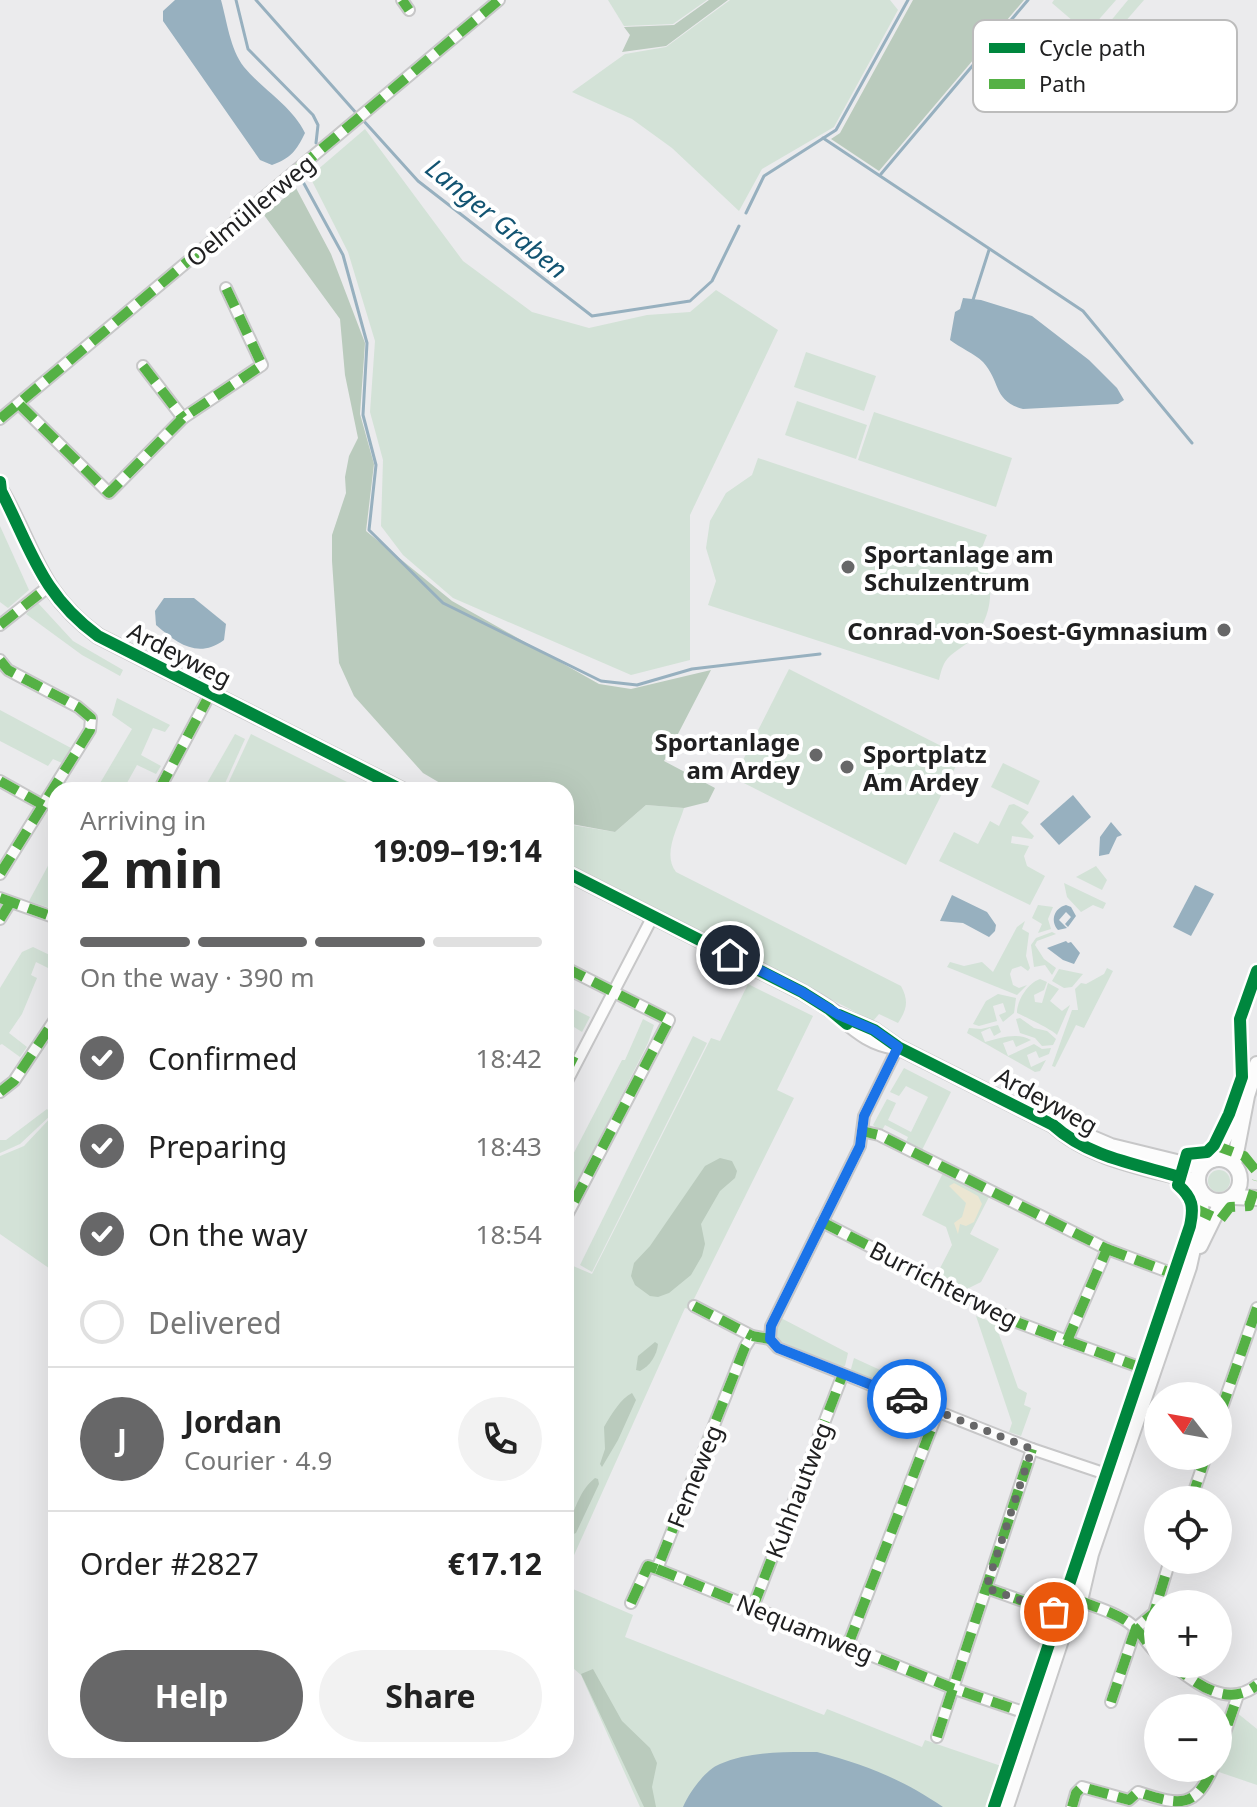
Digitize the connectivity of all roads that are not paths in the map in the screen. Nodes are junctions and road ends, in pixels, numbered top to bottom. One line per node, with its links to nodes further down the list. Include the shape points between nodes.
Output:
1 (402, 0): 3 (street)
2 (499, 0): 6 (street, Oelmüllerweg)
3 (409, 10)
4 (226, 288): 7 (street, via 262,365)
5 (143, 366): 7 (street)
6 (20, 405): 7 (street, via 109,493); 8 (street, Oelmüllerweg)
7 (183, 418)
8 (0, 419)
9 (0, 487): 10 (main road, Ardeyweg)
10 (48, 587): 11 (street); 13 (main road, Ardeyweg, via 98,636)
11 (0, 625)
12 (0, 660): 15 (street, via 8,670 91,718 90,730)
13 (210, 694): 16 (street); 17 (main road, Ardeyweg)
14 (0, 781): 19 (street)
15 (57, 782)
16 (163, 782)
17 (386, 782)
18 (48, 797): 19 (street)
19 (43, 805): 20 (street)
20 (0, 874)
21 (574, 876): 24 (main road, Ardeyweg)
22 (5, 900): 23 (street); 25 (street)
23 (48, 915)
24 (653, 916): 27 (street); 29 (main road, Ardeyweg, via 802,992 880,1045)
25 (0, 919)
26 (574, 972): 27 (street)
27 (614, 991): 30 (street); 40 (street, via 669,1020)
28 (48, 1030): 32 (street, via 14,1081)
29 (898, 1047): 34 (street, via 864,1116); 36 (main road, Ardeyweg, via 1053,1125 1093,1151)
30 (574, 1056)
31 (1257, 1064): 33 (main road)
32 (0, 1092)
33 (1247, 1096): 35 (main road); 36 (main road)
34 (862, 1131): 41 (street, via 860,1146); 42 (street)
35 (1237, 1169): 36 (main road, via 1226,1160); 37 (main road); 39 (main road, via 1240,1187)
36 (1204, 1176): 39 (main road, via 1211,1200); 43 (main road)
37 (1257, 1185)
38 (1257, 1198): 39 (main road)
39 (1227, 1199): 43 (main road)
40 (574, 1202)
41 (822, 1222): 48 (street, via 771,1326); 49 (street, Burrichterweg, via 1019,1323)
42 (1107, 1249): 44 (street); 49 (street)
43 (1189, 1267): 55 (main road)
44 (1174, 1274)
45 (694, 1306): 47 (street)
46 (1257, 1308): 52 (street)
47 (752, 1336): 48 (street); 56 (street, Femeweg)
48 (770, 1339): 51 (street, via 778,1348)
49 (1067, 1341): 50 (street, Burrichterweg)
50 (1142, 1368)
51 (843, 1374): 53 (street); 61 (street, Kuhhautweg)
52 (1231, 1382)
53 (938, 1411): 54 (street); 65 (street)
54 (1032, 1449): 55 (street); 58 (street)
55 (1118, 1478): 59 (main road, via 1085,1570)
56 (657, 1569): 60 (street, Femeweg, via 648,1566); 61 (street, Nequamweg)
57 (1166, 1574): 63 (street, via 1154,1613)
58 (986, 1588): 62 (street); 68 (street)
59 (1080, 1601): 63 (street); 75 (main road, via 1062,1637)
60 (631, 1603)
61 (753, 1607): 65 (street, Nequamweg)
62 (1054, 1612)
63 (1136, 1628): 64 (street); 70 (street)
64 (1144, 1640)
65 (848, 1645): 68 (street, Nequamweg)
66 (1190, 1678): 69 (street, via 1215,1693)
67 (1257, 1685): 69 (street)
68 (952, 1688): 71 (street, Nequamweg); 73 (street)
69 (1238, 1695): 72 (street)
70 (1111, 1702)
71 (1020, 1711)
72 (1232, 1712)
73 (937, 1737)
74 (1209, 1782): 76 (street, via 1199,1802 1190,1806 1138,1792 1129,1800 1082,1787)
75 (1006, 1807)
76 (1072, 1807)

